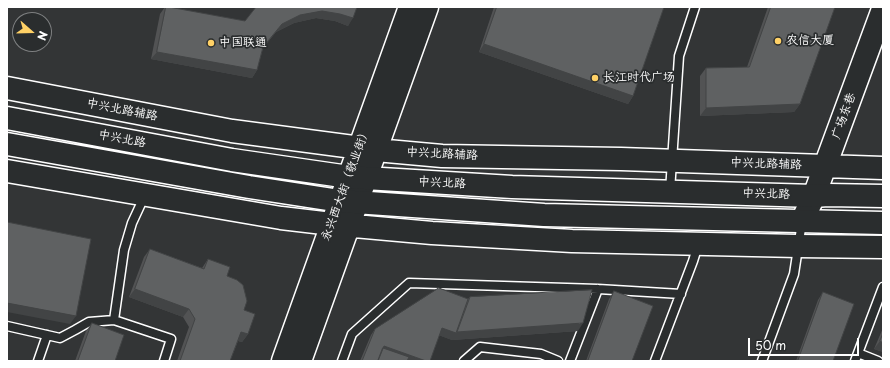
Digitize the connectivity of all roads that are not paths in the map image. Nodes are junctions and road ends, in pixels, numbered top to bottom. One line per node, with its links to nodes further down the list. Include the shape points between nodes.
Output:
1 (410, 7): 8 (main road, 永兴西大街（敬业街）)
2 (427, 7): 8 (main road, 永兴西大街（敬业街）)
3 (695, 7): 9 (lane, via 679,56)
4 (883, 10): 10 (main road, 广场东巷)
5 (7, 88): 8 (main road, 中兴北路辅路, via 232,131)
6 (7, 118): 13 (main road, 中兴北路, via 232,160)
7 (7, 144): 18 (main road, 中兴北路)
8 (368, 149): 9 (main road, 中兴北路辅路, via 442,156); 13 (main road, 永兴西大街（敬业街）)
9 (671, 161): 10 (main road, 中兴北路辅路); 14 (lane)
10 (825, 166): 11 (main road, 中兴北路辅路); 16 (main road, 广场东巷)
11 (883, 168)
12 (7, 171): 15 (main road)
13 (357, 178): 14 (main road, 中兴北路, via 512,187); 18 (main road, 永兴西大街（敬业街）)
14 (670, 192): 16 (main road, 中兴北路)
15 (145, 195): 21 (main road); 28 (lane, via 132,223 124,250)
16 (814, 196): 17 (main road, 中兴北路); 19 (main road, 广场东巷)
17 (883, 196)
18 (349, 202): 19 (main road, 中兴北路, via 544,215); 21 (main road, 永兴西大街（敬业街）)
19 (802, 221): 20 (main road, 中兴北路); 23 (lane)
20 (883, 223)
21 (340, 225): 22 (main road, via 432,233); 34 (main road, 永兴西大街（敬业街）); 35 (main road, 永兴西大街（敬业街）)
22 (698, 244): 23 (main road); 27 (lane)
23 (798, 246): 24 (main road); 41 (lane, via 794,274)
24 (883, 247)
25 (883, 287): 31 (lane)
26 (598, 289): 27 (lane); 36 (lane, via 409,283 352,334); 39 (lane)
27 (681, 294): 40 (lane)
28 (114, 320): 30 (lane, via 89,322 60,338); 33 (lane, via 171,339)
29 (7, 326): 30 (lane)
30 (47, 335): 32 (lane)
31 (857, 357): 42 (lane)
32 (38, 361)
33 (164, 361)
34 (283, 361)
35 (300, 361)
36 (342, 361)
37 (464, 361): 38 (lane, via 480,347 542,354)
38 (558, 361)
39 (570, 361)
40 (655, 361)
41 (762, 361)
42 (878, 361)

